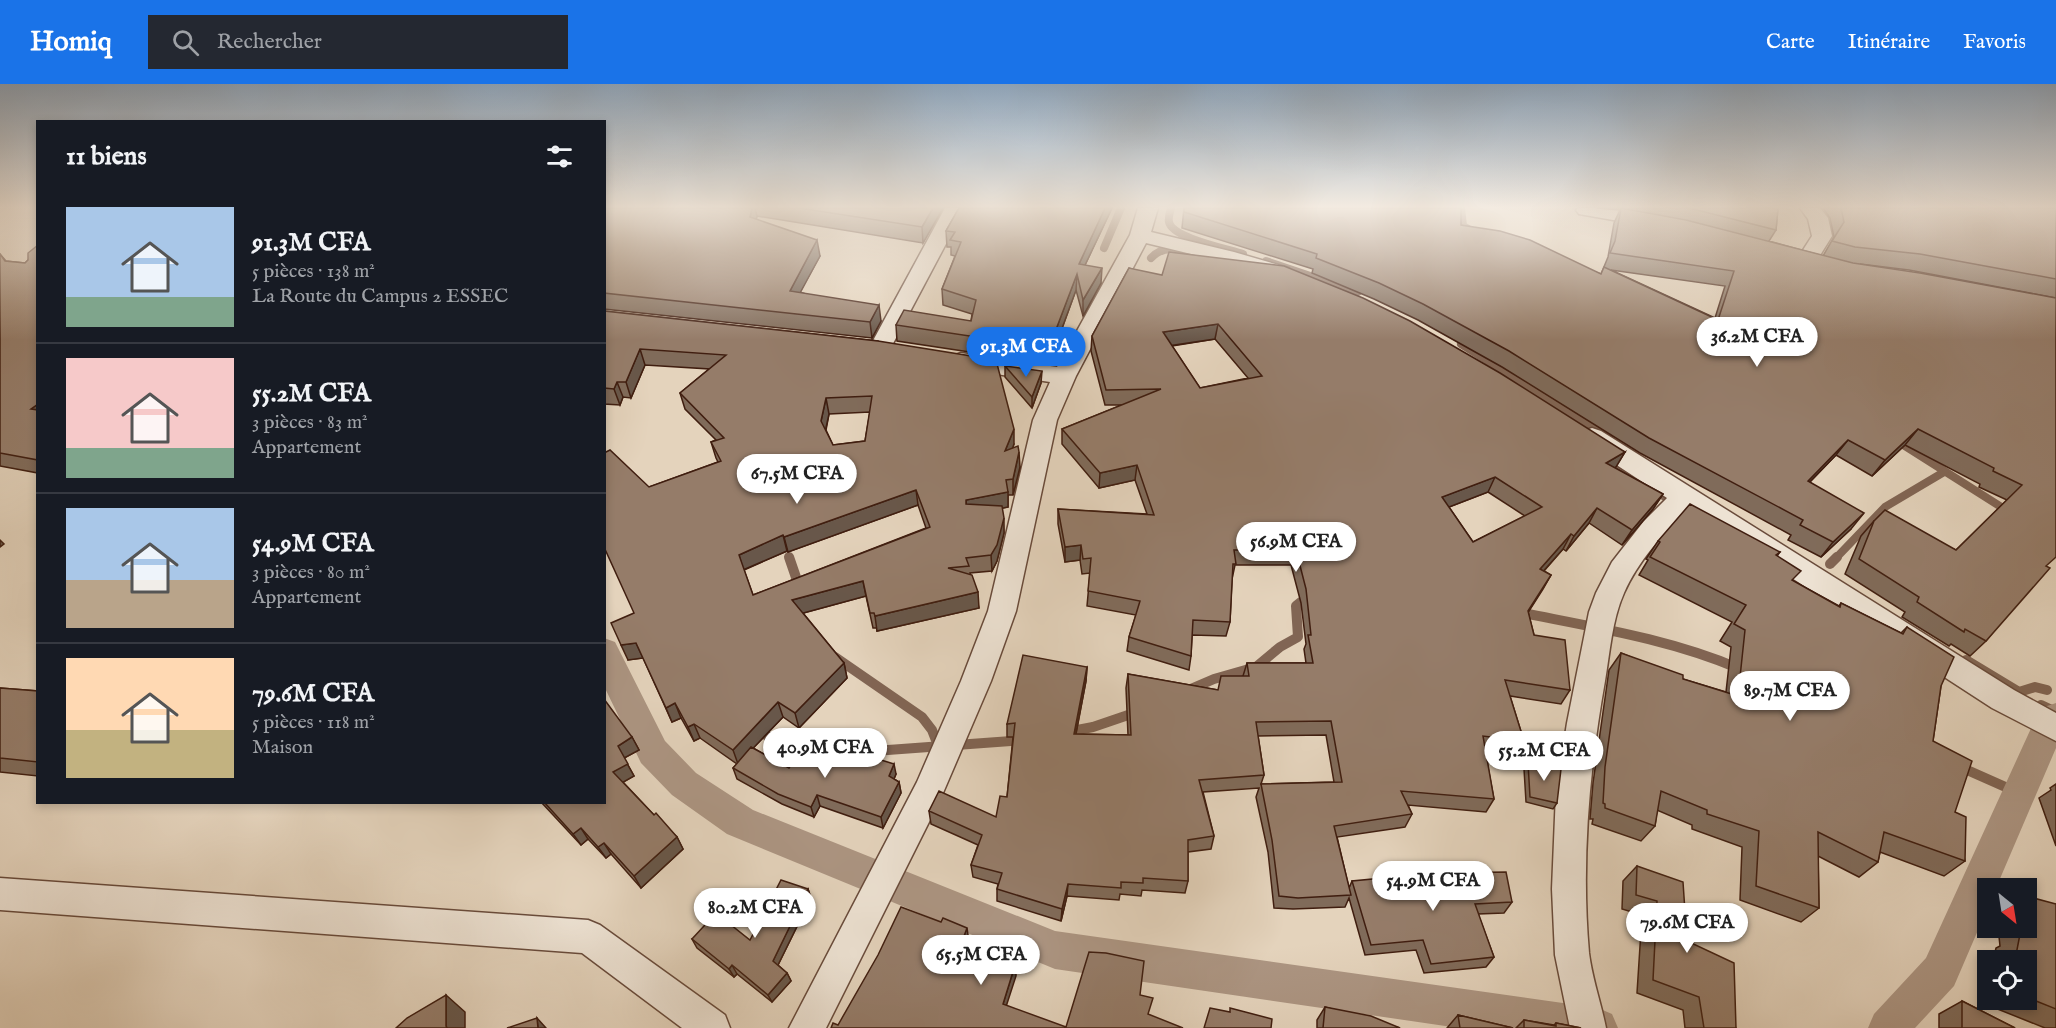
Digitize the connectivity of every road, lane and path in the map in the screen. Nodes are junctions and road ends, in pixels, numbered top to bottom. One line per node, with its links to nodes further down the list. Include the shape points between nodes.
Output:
1 (928, 252): 7 (street, via 870,347)
2 (1131, 252): 9 (street)
3 (1211, 252): 6 (street)
4 (1819, 252): 5 (street, via 1816,264)
5 (1784, 255)
6 (1301, 280)
7 (903, 352)
8 (938, 357): 9 (street)
9 (1064, 376): 15 (street, via 1045,420 1002,611 976,681 929,790)
10 (1569, 423): 11 (street)
11 (1685, 496): 12 (street, via 2003,699); 16 (street, via 1653,528 1610,592 1581,723 1572,793 1569,889 1572,956)
12 (2056, 728)
13 (0, 894): 14 (street, via 588,937)
14 (712, 1028)
15 (807, 1028)
16 (1588, 1028)

